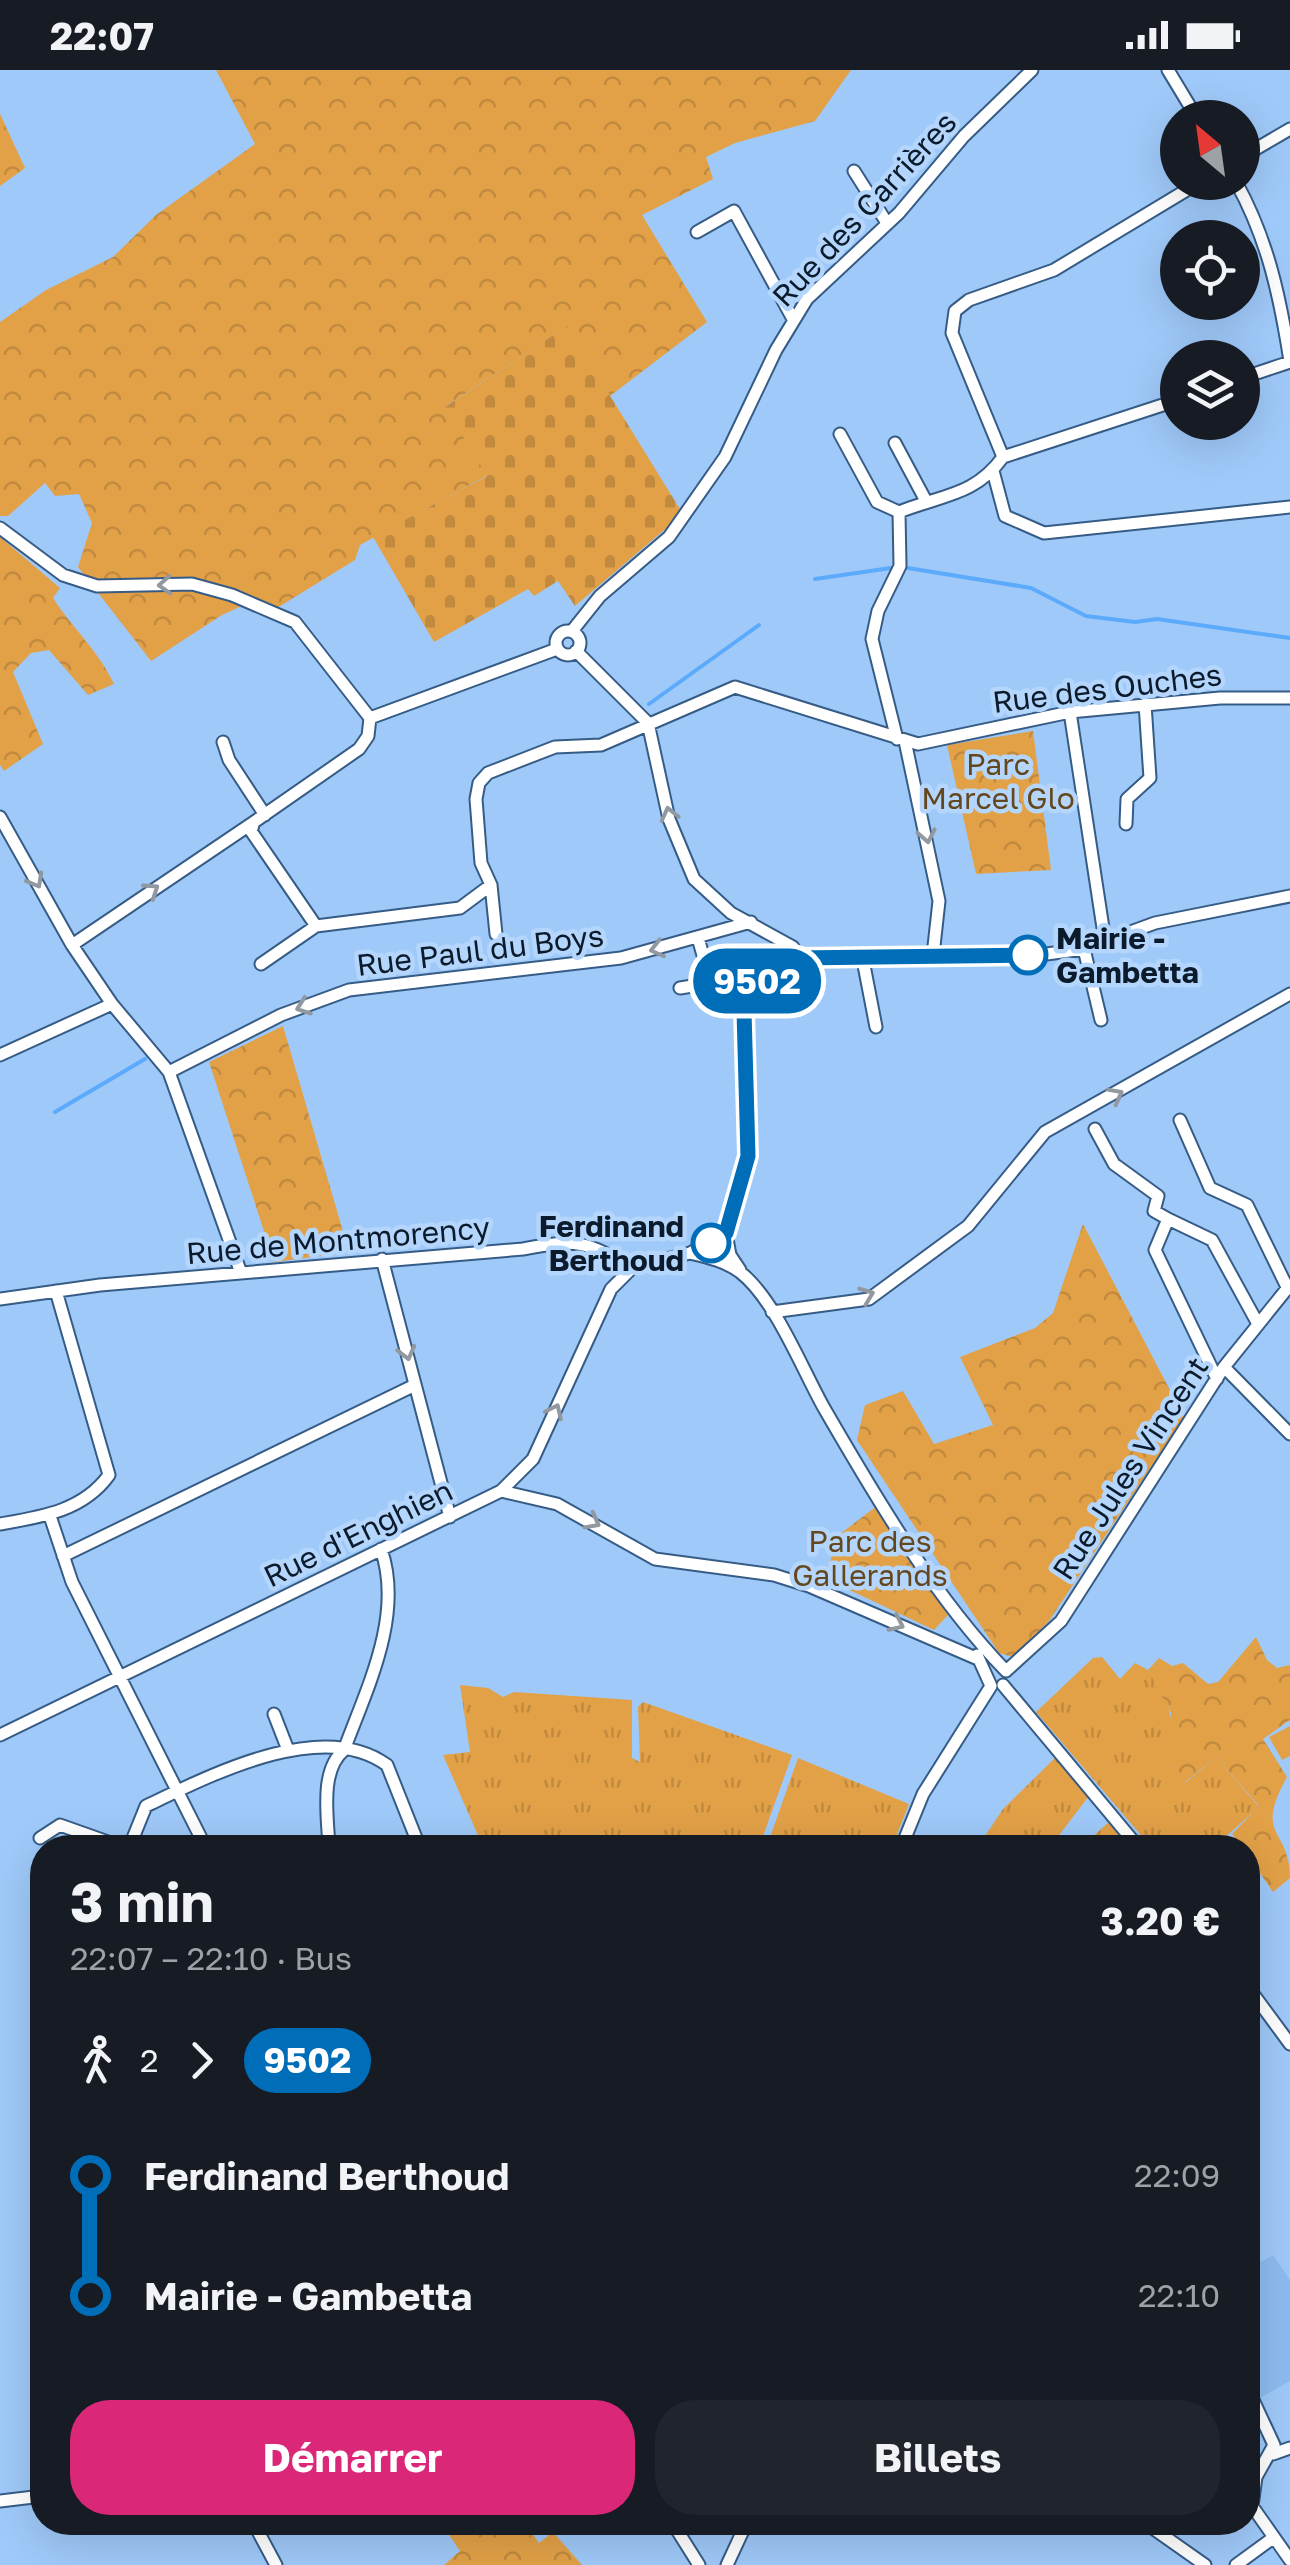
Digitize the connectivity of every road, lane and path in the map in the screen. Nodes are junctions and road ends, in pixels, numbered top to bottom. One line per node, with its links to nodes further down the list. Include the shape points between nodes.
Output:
1 (1032, 70): 9 (street, Rue des Carrières)
2 (1168, 70): 3 (street)
3 (1186, 100)
4 (1290, 129): 5 (street)
5 (1260, 146)
6 (854, 171): 9 (street)
7 (1170, 200): 17 (street, via 1054,270 955,311 952,333)
8 (1246, 200): 12 (street, via 1278,281)
9 (887, 222): 11 (street, Rue des Carrières)
10 (697, 232): 11 (street, via 734,211)
11 (793, 319): 23 (street, Rue des Carrières, via 725,457 669,537 600,596)
12 (1290, 362): 13 (street)
13 (1260, 372)
14 (1160, 406): 17 (street)
15 (840, 434): 21 (street, via 878,502)
16 (895, 443): 19 (street)
17 (1002, 457): 18 (street)
18 (993, 470): 19 (street, via 971,489); 20 (street, via 1004,516 1044,533)
19 (926, 501): 21 (street)
20 (1290, 508)
21 (899, 512): 31 (street, via 900,566 872,639)
22 (0, 528): 29 (street, one-way to 22, via 307,632 259,606 192,584 96,586 62,575)
23 (572, 631): 24 (street, via 558,635); 25 (street, via 580,640)
24 (557, 649): 25 (street, via 566,655); 29 (street)
25 (576, 651): 30 (street)
26 (1290, 698): 27 (street, Rue des Ouches)
27 (1145, 704): 28 (street, Rue des Ouches); 35 (street, via 1150,778 1126,799)
28 (1070, 712): 31 (street, Rue des Ouches, via 918,744); 42 (street)
29 (370, 718): 34 (street, via 359,749)
30 (648, 723): 31 (street, Rue des Ouches, via 743,688); 36 (street, Rue des Ouches, via 601,744 555,746 479,783 480,864); 38 (street, one-way to 30, via 712,897 684,860)
31 (901, 740): 46 (street, one-way to 46, via 939,901)
32 (224, 742): 34 (street)
33 (0, 817): 43 (street, one-way to 43)
34 (259, 818): 39 (street, via 254,839); 43 (street, one-way to 34)
35 (1126, 824)
36 (491, 885): 39 (street, via 460,908); 40 (street)
37 (1290, 896): 42 (street, via 1155,924)
38 (750, 922): 41 (street, Rue Paul du Boys); 47 (street, via 793,947)
39 (316, 926): 48 (street)
40 (496, 934)
41 (698, 938): 49 (street); 57 (street, Rue Paul du Boys, one-way to 57, via 621,958 349,990 281,1015)
42 (1105, 942): 44 (street)
43 (72, 945): 53 (street)
44 (1084, 949): 46 (street); 54 (street)
45 (862, 955): 46 (street); 47 (street); 55 (street)
46 (933, 955)
47 (796, 958): 50 (street)
48 (261, 964)
49 (711, 983): 50 (street); 51 (street)
50 (750, 985): 61 (street, via 744,1011 748,1156)
51 (680, 988)
52 (1290, 994): 70 (street, one-way to 52, via 870,1299 968,1226 1045,1132)
53 (112, 1004): 56 (street); 57 (street)
54 (1101, 1020)
55 (876, 1027)
56 (0, 1054)
57 (169, 1072): 65 (street)
58 (1180, 1120): 67 (street, via 1210,1188 1247,1205)
59 (1095, 1130): 60 (street, via 1114,1164 1158,1196 1154,1212)
60 (1168, 1219): 71 (street, via 1212,1240); 73 (street, via 1155,1250)
61 (726, 1233): 62 (street); 66 (street)
62 (690, 1253): 64 (street); 66 (street)
63 (382, 1259): 64 (street, Rue de Montmorency, via 572,1240); 65 (street, Rue de Montmorency); 74 (street, one-way to 74)
64 (632, 1268): 76 (street, Rue d'Enghien, one-way to 64, via 533,1459 612,1289)
65 (242, 1273): 68 (street, Rue de Montmorency)
66 (742, 1273): 70 (street)
67 (1289, 1287): 71 (street, Rue Jules Vincent)
68 (56, 1291): 69 (street, Rue de Montmorency); 77 (street, via 108,1476 97,1492)
69 (0, 1299)
70 (772, 1312): 82 (street, via 825,1409)
71 (1258, 1324): 72 (street, Rue Jules Vincent)
72 (1224, 1367): 73 (street, Rue Jules Vincent); 75 (street)
73 (1217, 1379): 85 (street, Rue Jules Vincent, via 1061,1621)
74 (415, 1384): 78 (street); 81 (street)
75 (1290, 1434)
76 (501, 1490): 78 (street, Rue d'Enghien); 83 (street, one-way to 83, via 557,1504 655,1558 774,1575)
77 (50, 1516): 79 (street); 81 (street)
78 (450, 1517): 80 (street, Rue d'Enghien)
79 (0, 1524)
80 (382, 1549): 84 (street, Rue d'Enghien); 89 (street, via 391,1577 378,1660)
81 (63, 1556): 84 (street)
82 (966, 1628): 83 (street); 85 (street)
83 (978, 1659): 85 (street)
84 (121, 1676): 87 (street, Rue d'Enghien); 90 (street)
85 (996, 1677): 97 (street, Rue Jules Vincent, via 923,1794); 98 (street)
86 (274, 1714): 88 (street)
87 (0, 1735)
88 (288, 1750): 89 (street, via 305,1744); 90 (street)
89 (344, 1750): 95 (street, via 335,1758 328,1787); 96 (street, via 380,1759 394,1773)
90 (178, 1790): 93 (street, via 146,1806); 94 (street)
91 (45, 1835): 92 (street, via 60,1825)
92 (89, 1835)
93 (133, 1835)
94 (200, 1835)
95 (329, 1835)
96 (415, 1835)
97 (906, 1835)
98 (1129, 1835)
99 (1260, 2003): 100 (street)
100 (1290, 2044)
101 (1260, 2410): 103 (street, via 1273,2434)
102 (1290, 2448): 103 (street)
103 (1272, 2454): 104 (street)
104 (1260, 2471)
105 (30, 2497): 106 (street)
106 (0, 2501)
107 (1260, 2521): 112 (street)
108 (259, 2535): 114 (street)
109 (680, 2535): 115 (street)
110 (742, 2535): 116 (street)
111 (1162, 2535): 117 (street)
112 (1273, 2538): 113 (street); 118 (street)
113 (1290, 2560)
114 (276, 2565)
115 (699, 2565)
116 (727, 2565)
117 (1205, 2565)
118 (1236, 2565)

